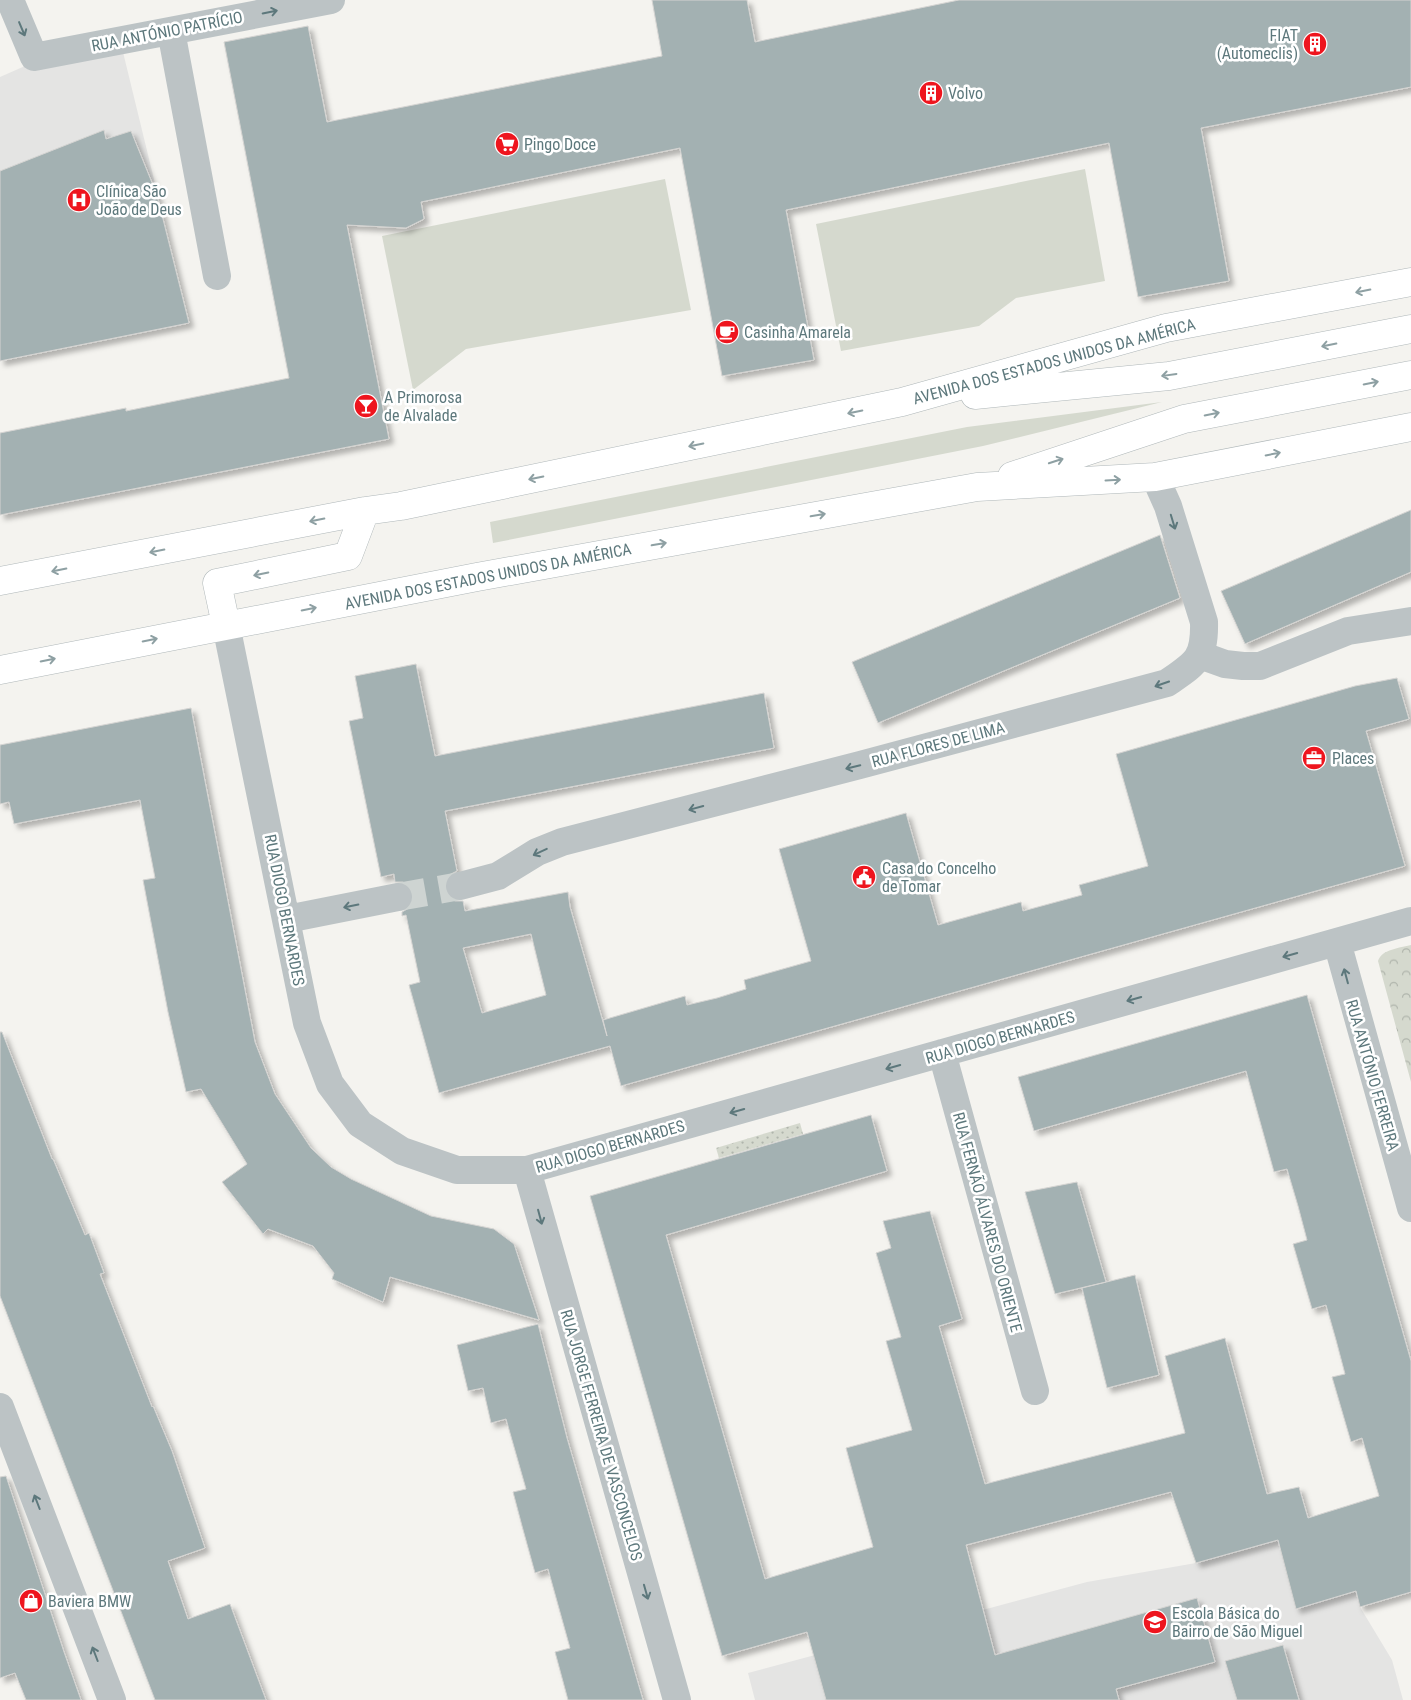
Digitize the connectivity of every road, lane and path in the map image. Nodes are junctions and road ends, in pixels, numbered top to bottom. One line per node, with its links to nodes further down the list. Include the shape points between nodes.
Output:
1 (10, 0): 3 (street, RUA ANTÓNIO PATRÍCIO, one-way to 3, via 34,57)
2 (331, 0): 3 (street, RUA ANTÓNIO PATRÍCIO, one-way to 2)
3 (170, 31): 4 (street)
4 (217, 276)
5 (1411, 282): 8 (main road, AVENIDA DOS ESTADOS UNIDOS DA AMÉRICA, one-way to 8, via 1166,328)
6 (1411, 330): 8 (main road, AVENIDA DOS ESTADOS UNIDOS DA AMÉRICA, one-way to 8, via 1169,376)
7 (1411, 375): 11 (main road, AVENIDA DOS ESTADOS UNIDOS DA AMÉRICA, one-way to 7, via 1184,419)
8 (902, 402): 12 (main road, AVENIDA DOS ESTADOS UNIDOS DA AMÉRICA, one-way to 12)
9 (1411, 427): 10 (main road, AVENIDA DOS ESTADOS UNIDOS DA AMÉRICA, one-way to 9)
10 (1154, 477): 11 (main road, AVENIDA DOS ESTADOS UNIDOS DA AMÉRICA, one-way to 10); 16 (street, one-way to 16, via 1168,506 1204,622)
11 (977, 487): 15 (main road, AVENIDA DOS ESTADOS UNIDOS DA AMÉRICA, one-way to 11)
12 (365, 511): 13 (main road, AVENIDA DOS ESTADOS UNIDOS DA AMÉRICA, one-way to 13); 15 (main road, one-way to 15, via 348,556 217,583)
13 (0, 581)
14 (1411, 621): 16 (street, via 1348,631 1260,666 1225,664)
15 (226, 625): 17 (main road, AVENIDA DOS ESTADOS UNIDOS DA AMÉRICA, one-way to 15); 20 (street, RUA DIOGO BERNARDES)
16 (1200, 655): 18 (street, RUA FLORES DE LIMA, one-way to 18, via 1191,667 1167,683 562,842 537,852 498,876)
17 (0, 670)
18 (460, 886)
19 (398, 897): 20 (street, one-way to 20)
20 (287, 919): 25 (street, RUA DIOGO BERNARDES, via 307,1023 330,1084 360,1124 402,1151 457,1170)
21 (1411, 921): 22 (street, RUA DIOGO BERNARDES)
22 (1337, 942): 23 (street, RUA DIOGO BERNARDES, one-way to 23); 24 (street, RUA ANTÓNIO FERREIRA, one-way to 22)
23 (942, 1053): 25 (street, RUA DIOGO BERNARDES, one-way to 25); 27 (street, RUA FERNÃO ÁLVARES DO ORIENTE)
24 (1403, 1151): 26 (street, RUA ANTÓNIO FERREIRA)
25 (527, 1170): 30 (street, RUA JORGE FERREIRA DE VASCONCELOS, one-way to 30)
26 (1411, 1208)
27 (1035, 1391)
28 (0, 1407): 29 (street, one-way to 28)
29 (112, 1700)
30 (677, 1700)

